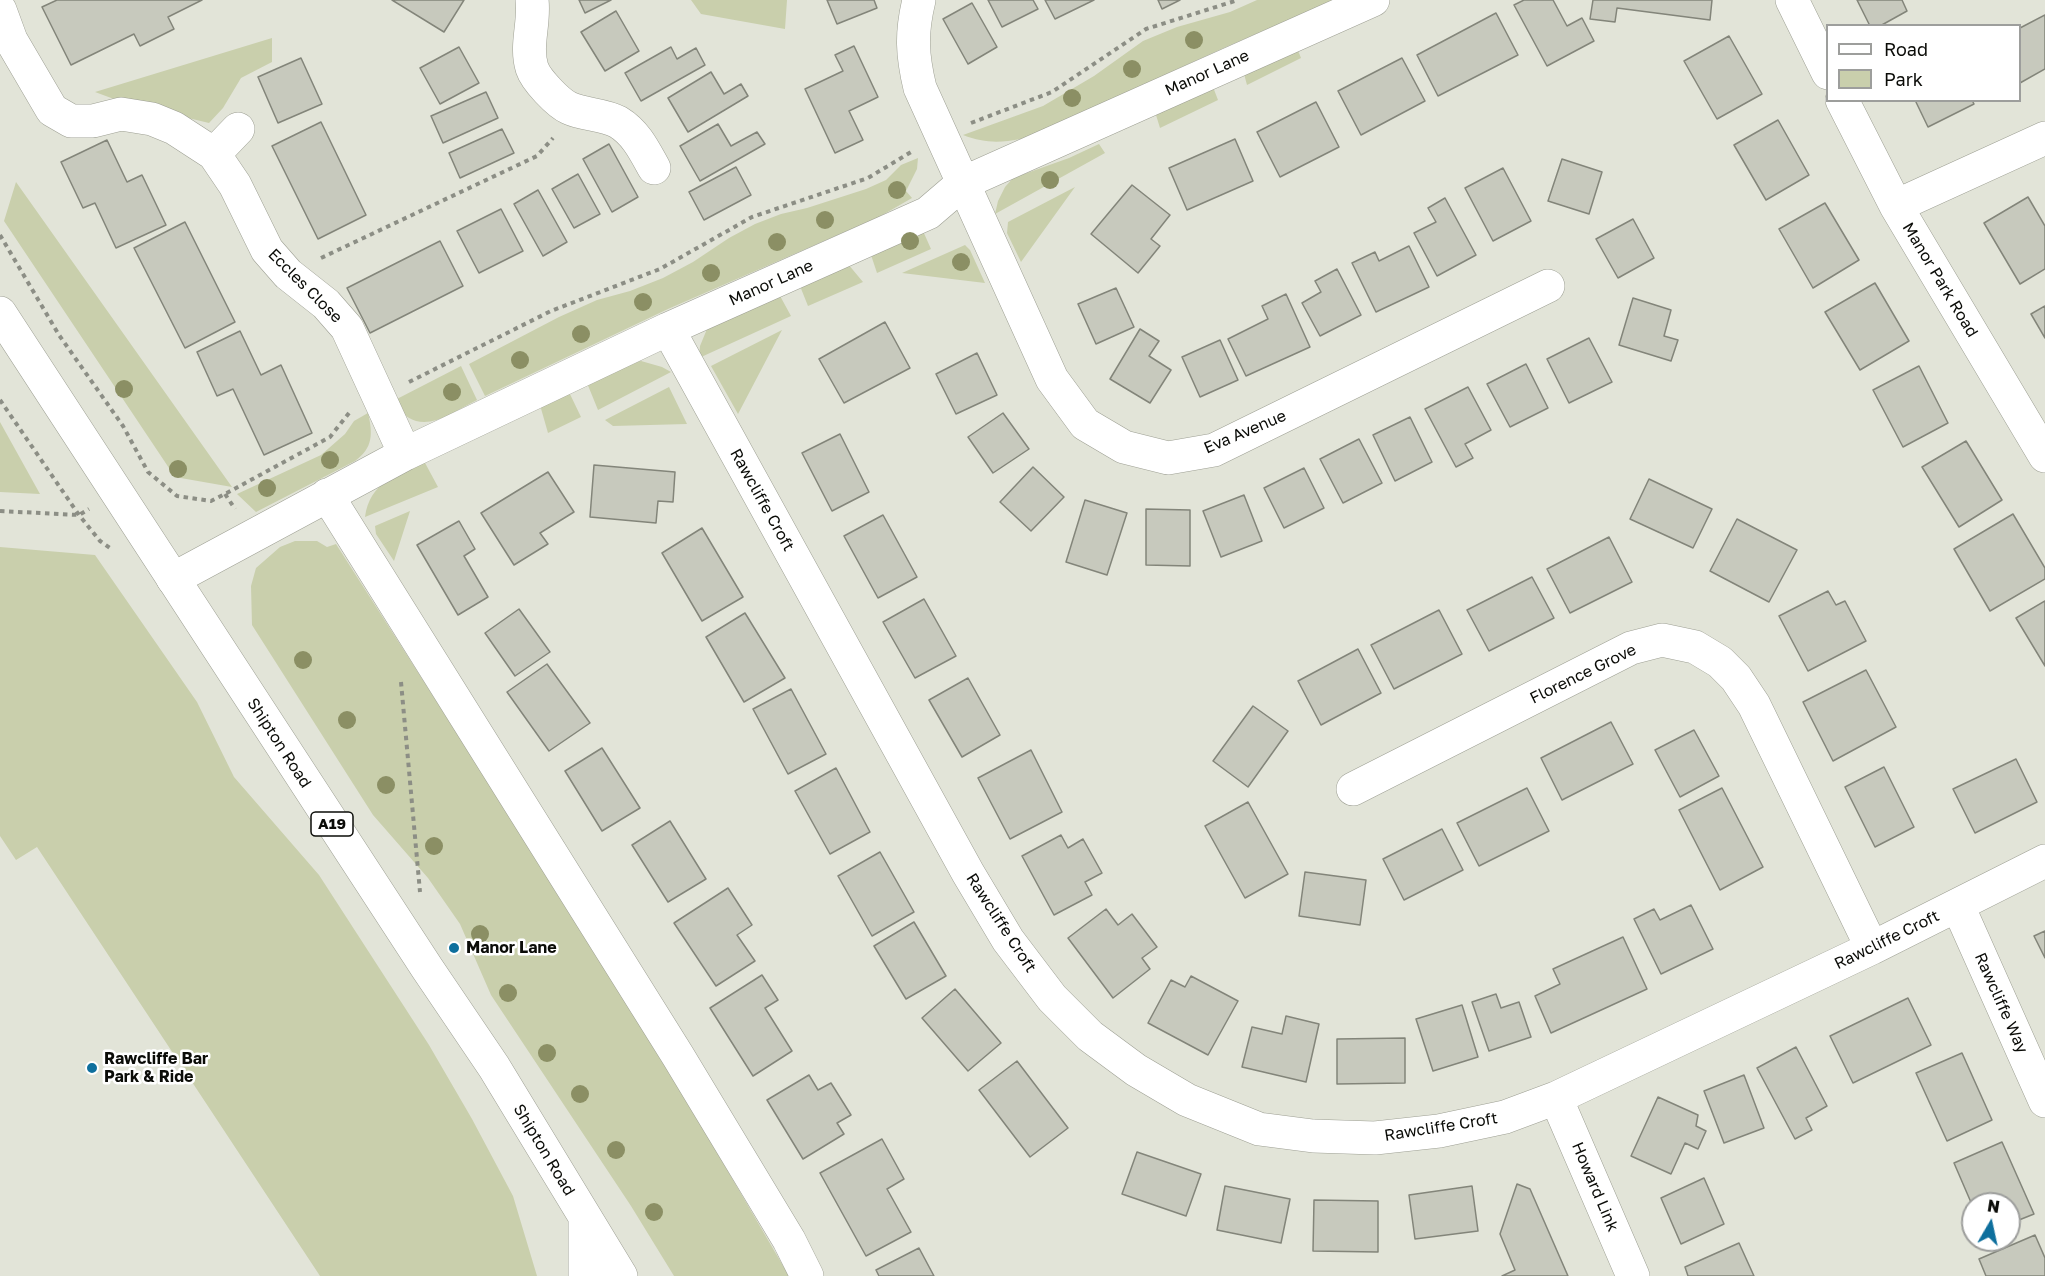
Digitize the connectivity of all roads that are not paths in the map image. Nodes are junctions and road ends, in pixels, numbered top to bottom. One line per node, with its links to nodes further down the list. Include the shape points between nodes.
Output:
1 (532, 0): 11 (street, via 528,50 533,70 546,89 568,108 616,121 635,135)
2 (919, 0): 12 (street, Eva Avenue, via 913,58 920,88)
3 (1373, 0): 12 (street, Manor Lane)
4 (1792, 0): 6 (street)
5 (0, 10): 10 (street, Eccles Close, via 11,40 52,110 71,121 93,121 120,114 152,119)
6 (1826, 71)
7 (1843, 102): 13 (street, Manor Park Road)
8 (238, 129): 10 (street)
9 (2045, 138): 13 (street)
10 (214, 153): 17 (street, Eccles Close, via 235,185 267,250 288,274 326,303 347,328)
11 (654, 168)
12 (963, 183): 14 (street, Eva Avenue, via 1052,379 1085,424 1124,447 1168,458 1214,450); 16 (street, Manor Lane, via 928,213)
13 (1896, 206): 18 (street, Manor Park Road)
14 (1548, 286)
15 (0, 313): 20 (street, Shipton Road / A19)
16 (668, 329): 17 (street, Manor Lane); 25 (street, Rawcliffe Croft, via 1008,940 1052,998 1090,1036 1136,1070 1187,1100 1259,1129 1375,1138 1439,1131 1505,1117)
17 (405, 454): 19 (street, Manor Lane)
18 (2045, 456)
19 (327, 495): 20 (street, Manor Lane); 31 (street, via 678,1056)
20 (174, 579): 27 (street, Shipton Road / A19, via 494,1067)
21 (1353, 789): 24 (street, Florence Grove, via 1631,648 1662,640 1695,647 1720,662 1754,705)
22 (2045, 861): 23 (street, Rawcliffe Croft)
23 (1958, 906): 24 (street, Rawcliffe Croft); 26 (street, Rawcliffe Way)
24 (1872, 948): 25 (street, Rawcliffe Croft)
25 (1556, 1098): 32 (street, Howard Link)
26 (2045, 1101)
27 (585, 1218): 28 (street, Shipton Road / A19); 29 (street)
28 (615, 1272): 30 (street, Shipton Road / A19, via 640,1270)
29 (585, 1276)
30 (644, 1276)
31 (807, 1276)
32 (1633, 1276)

